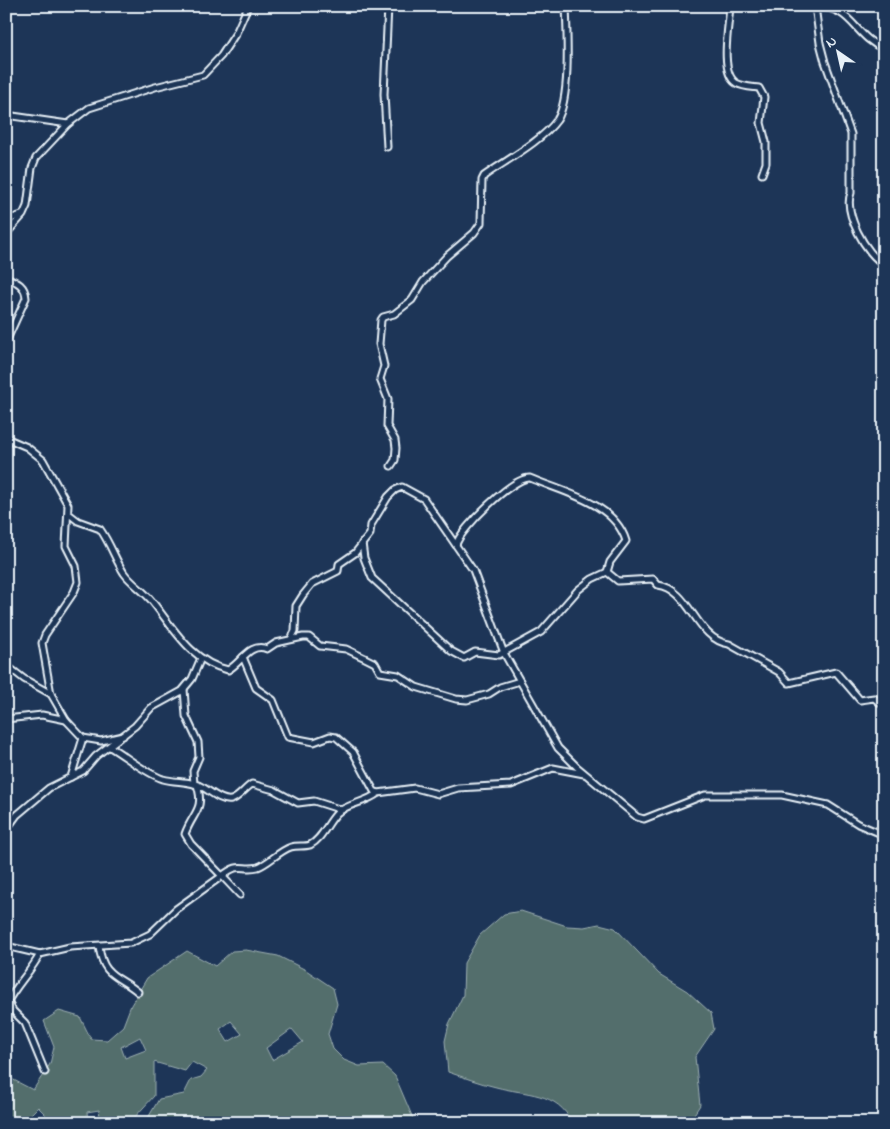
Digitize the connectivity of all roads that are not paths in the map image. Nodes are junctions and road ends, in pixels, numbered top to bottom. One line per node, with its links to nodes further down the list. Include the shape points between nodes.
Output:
1 (248, 6): 8 (street, via 221,56 203,75 89,108)
2 (388, 6): 9 (street, via 384,94)
3 (566, 6): 18 (street, via 567,67 559,116 536,139 484,176 481,223 474,233 447,256 423,282 412,300 381,320 379,344 384,366 380,379 388,399 387,426 396,448)
4 (730, 6): 10 (street, via 727,70 734,82 759,88 764,98 761,123 766,142 766,162)
5 (815, 6): 6 (street, via 839,10 865,38); 14 (street, via 825,62 851,134 851,193 848,199 852,219 857,231)
6 (884, 49)
7 (6, 115): 8 (street)
8 (68, 124): 11 (street, via 36,158)
9 (387, 147)
10 (762, 174)
11 (23, 215): 12 (street); 13 (street)
12 (6, 220)
13 (6, 234)
14 (883, 261)
15 (6, 277): 16 (street, via 20,284 26,298)
16 (6, 342)
17 (6, 438): 19 (street, via 27,447 43,460)
18 (391, 466)
19 (69, 514): 26 (street, via 100,529 124,573 152,600 189,649); 30 (street, via 66,546 76,566 78,582 42,643)
20 (362, 544): 21 (street, via 388,497 402,487 424,499); 23 (street, via 339,564 338,571 312,584 303,595 296,606 295,631); 24 (street, via 372,578 450,651 464,658 475,652)
21 (456, 545): 22 (street, via 458,537 470,523 509,486 530,478 584,499 619,527 626,541 610,562); 24 (street, via 473,570)
22 (607, 572): 24 (street, via 578,590 541,632); 31 (street, via 618,582 654,579 658,585 675,590 698,624 722,643 779,672 790,683 836,672 860,700 874,698)
23 (291, 639): 25 (street, via 268,649 261,646 252,649); 28 (street, via 308,637 320,646 346,649 374,663 380,672 398,674 416,687 444,697 467,700)
24 (504, 653): 28 (street)
25 (243, 657): 26 (street, via 228,670); 40 (street, via 256,688 273,700 288,737 314,742 336,737 353,752)
26 (201, 658): 29 (street)
27 (6, 665): 30 (street)
28 (520, 681): 37 (street, via 558,748)
29 (184, 689): 34 (street, via 158,703); 39 (street, via 186,716 198,742 199,757 193,766)
30 (51, 694): 33 (street)
31 (884, 706)
32 (6, 719): 33 (street, via 42,715)
33 (66, 720): 35 (street)
34 (123, 736): 35 (street, via 101,741); 36 (street)
35 (83, 738): 38 (street)
36 (110, 747): 38 (street, via 96,756 83,771); 39 (street, via 163,779)
37 (587, 775): 40 (street, via 553,768 511,785 458,788 438,794 415,788); 43 (street, via 627,810 644,819 705,796 782,795 828,806)
38 (71, 777): 42 (street, via 49,788 25,807)
39 (196, 784): 41 (street, via 228,801 234,800 252,784 274,790 298,803 314,801); 44 (street, via 201,796 200,806 185,834)
40 (378, 793): 41 (street, via 368,802 356,803)
41 (342, 810): 44 (street, via 309,845 292,846 259,867 236,867)
42 (6, 830)
43 (884, 835)
44 (222, 876): 45 (street); 47 (street, via 176,909 150,934 131,943)
45 (240, 894)
46 (6, 946): 48 (street)
47 (99, 946): 48 (street, via 70,947); 49 (street, via 111,975)
48 (40, 954): 50 (street, via 24,980 13,990)
49 (138, 992)
50 (7, 1004): 51 (street, via 25,1022)
51 (45, 1072)

